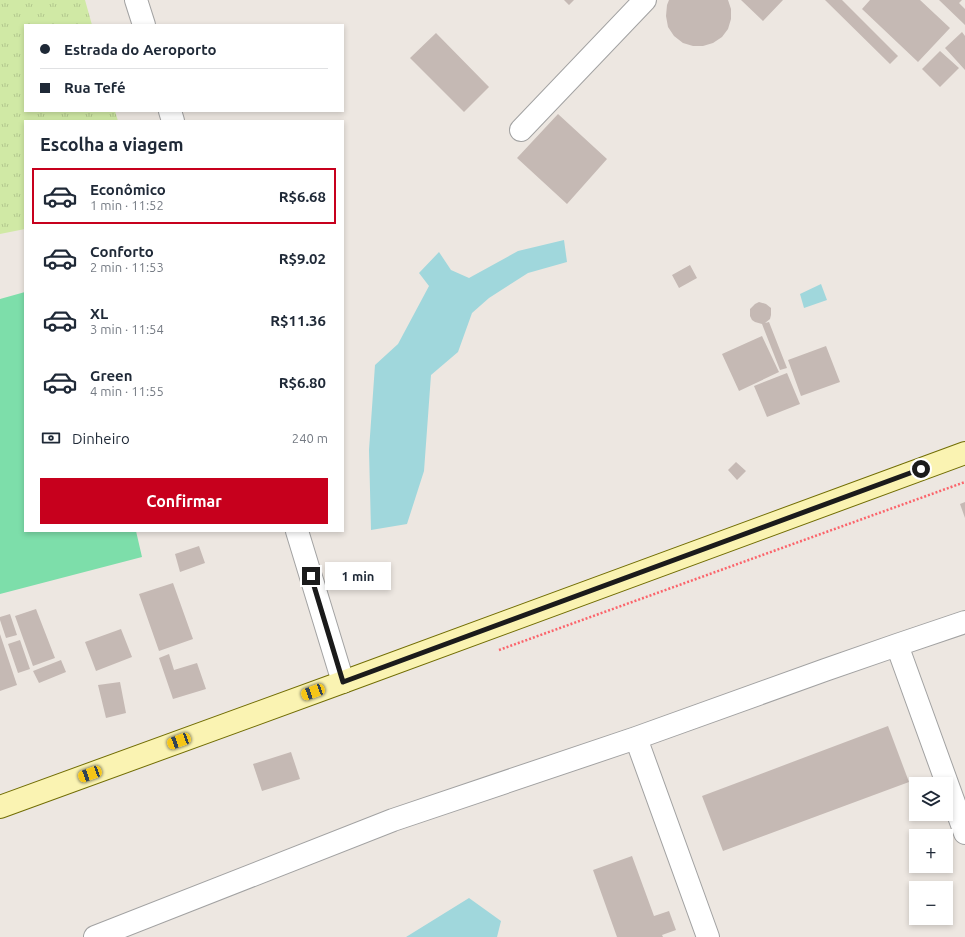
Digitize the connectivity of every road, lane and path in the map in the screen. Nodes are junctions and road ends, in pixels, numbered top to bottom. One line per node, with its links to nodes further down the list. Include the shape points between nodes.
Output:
1 (136, 0): 3 (street)
2 (645, 0): 4 (street)
3 (144, 24)
4 (520, 130)
5 (965, 453): 9 (street)
6 (298, 532): 9 (street)
7 (965, 622): 8 (street)
8 (897, 645): 10 (street); 12 (street)
9 (343, 682): 11 (street)
10 (636, 738): 13 (street, via 393,820); 14 (street)
11 (0, 807)
12 (965, 833)
13 (95, 937)
14 (708, 937)

